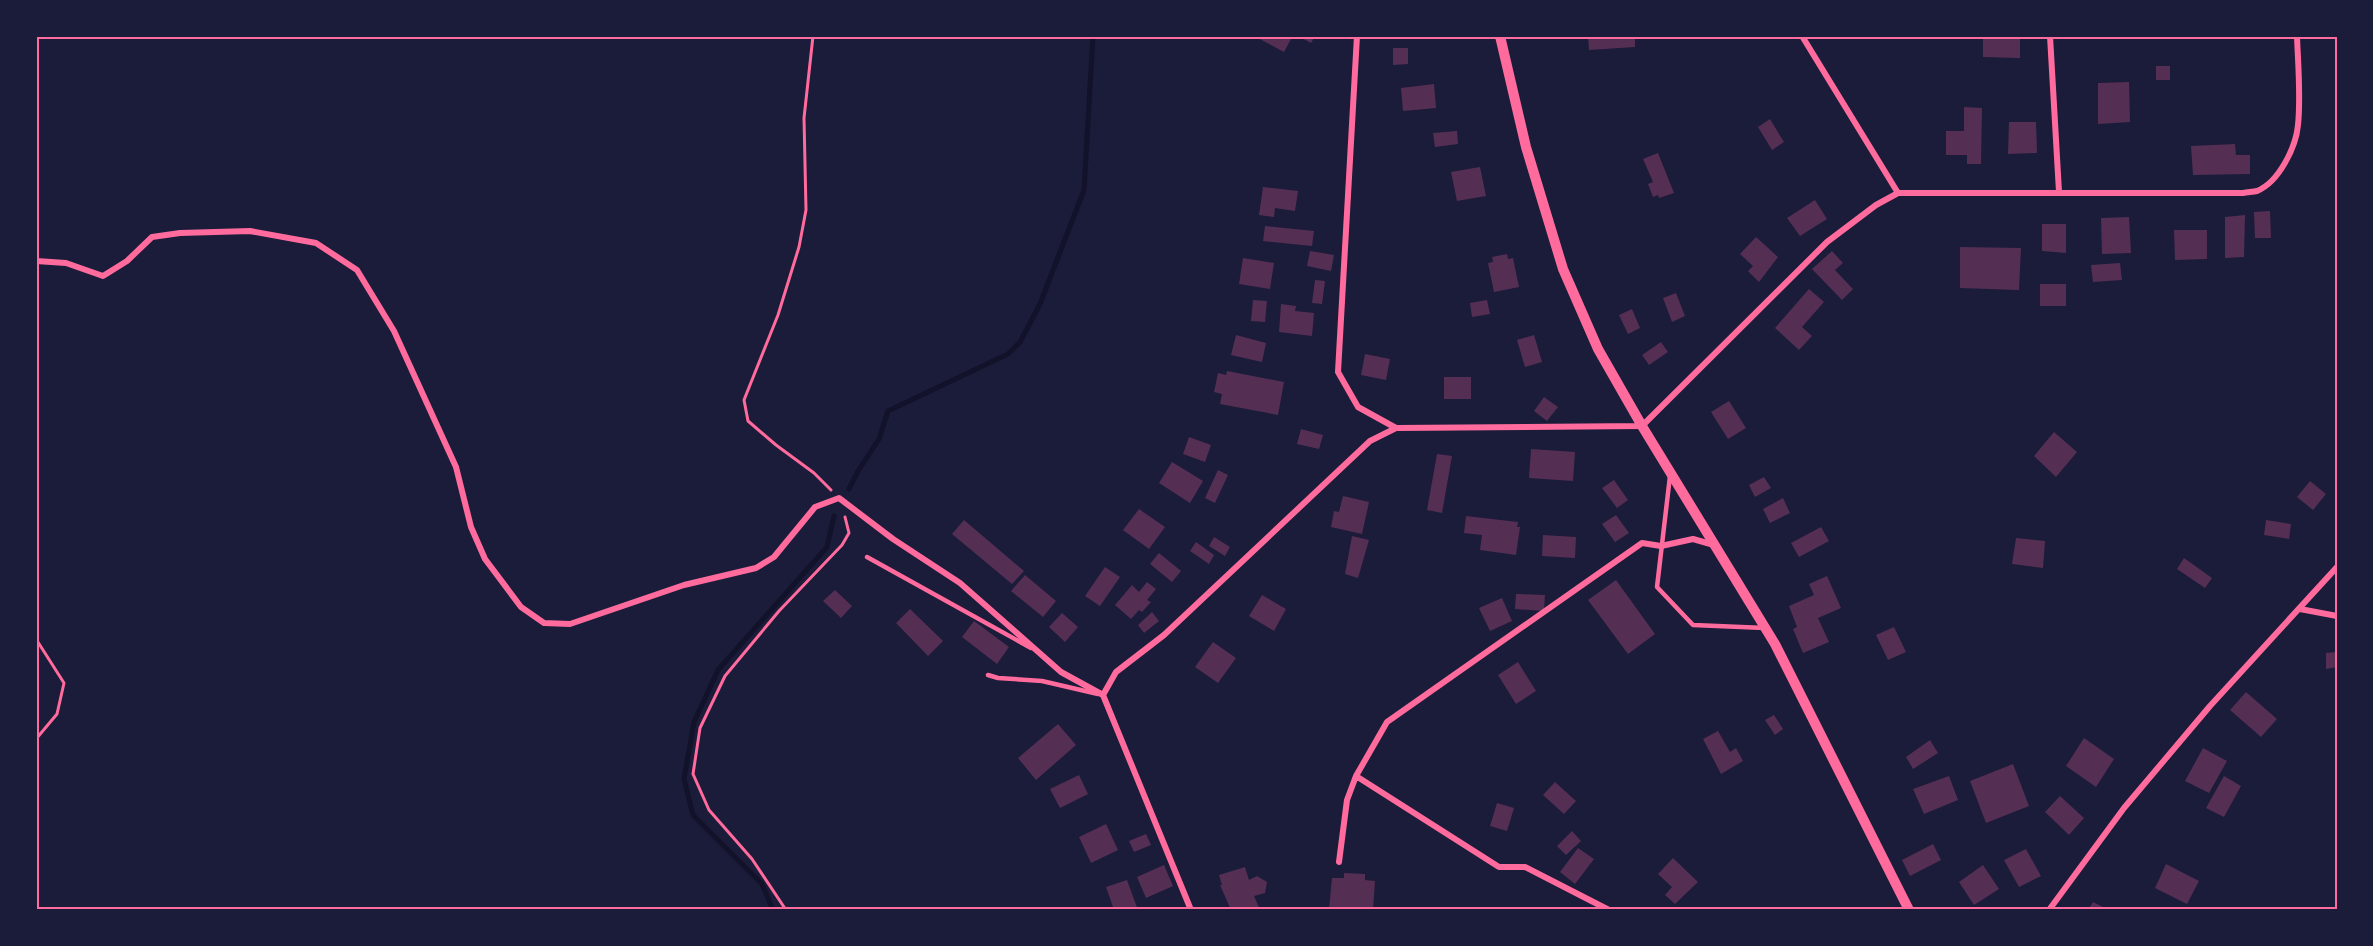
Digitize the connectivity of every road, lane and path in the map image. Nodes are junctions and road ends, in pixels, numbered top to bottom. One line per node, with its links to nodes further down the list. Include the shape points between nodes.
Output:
1 (813, 36): 13 (path, via 804,118 806,210 801,237 778,315 744,400 748,421)
2 (1357, 36): 11 (street, via 1338,372 1358,408)
3 (1500, 36): 10 (street, via 1526,147 1563,269 1598,349)
4 (1802, 36): 8 (street)
5 (2050, 36): 7 (street)
6 (2297, 36): 7 (street, via 2298,126 2286,160 2267,185 2243,193)
7 (2059, 192): 8 (street)
8 (1898, 193): 10 (street, via 1827,242)
9 (36, 261): 13 (street, via 66,263 103,276 127,261 152,237 250,231 316,243 357,270 394,331 456,467 471,527 485,559 521,607 544,623 570,624 684,585 756,568 774,557 815,507)
10 (1642, 426): 11 (street); 12 (street)
11 (1396, 428): 24 (street, via 1370,441 1164,635 1116,672)
12 (1670, 470): 14 (street); 15 (lane)
13 (840, 498): 22 (street, via 960,583); 28 (path, via 849,533 725,676 700,728 693,774 709,810 752,859)
14 (1716, 545): 15 (street, via 1693,539); 20 (street)
15 (1661, 546): 20 (lane, via 1657,587 1693,626); 26 (street, via 1642,543 1387,722)
16 (867, 557): 22 (lane)
17 (2337, 567): 18 (street)
18 (2300, 609): 19 (street); 32 (street, via 2210,706 2124,808)
19 (2337, 616)
20 (1766, 628): 31 (street)
21 (36, 639): 25 (path, via 64,683 57,714)
22 (1039, 651): 24 (street, via 1062,672)
23 (988, 675): 24 (lane, via 1042,681)
24 (1103, 695): 29 (street)
25 (36, 739)
26 (1356, 776): 27 (street, via 1347,800); 30 (street, via 1500,867 1525,867)
27 (1339, 862)
28 (786, 910)
29 (1191, 910)
30 (1609, 910)
31 (1909, 910)
32 (2049, 910)

